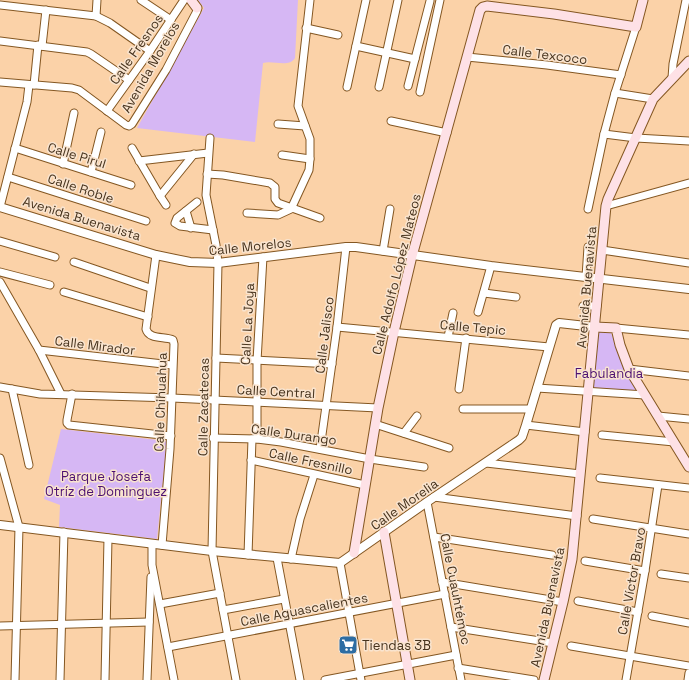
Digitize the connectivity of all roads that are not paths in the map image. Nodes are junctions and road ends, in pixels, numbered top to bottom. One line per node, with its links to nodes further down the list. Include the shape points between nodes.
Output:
1 (97, 0): 15 (street)
2 (141, 0): 16 (street)
3 (184, 0): 16 (street, Calle Fresnos)
4 (191, 0): 13 (main road, Avenida Morelos)
5 (310, 0): 18 (street)
6 (366, 0): 22 (street)
7 (398, 0): 24 (street)
8 (440, 0): 36 (street)
9 (643, 0): 17 (main road)
10 (686, 0): 29 (street)
11 (430, 1): 26 (street)
12 (0, 5): 14 (street)
13 (198, 8): 39 (street, Avenida Morelos, via 166,70 132,124 126,125)
14 (46, 10): 15 (street); 21 (street)
15 (96, 16): 23 (street)
16 (171, 20): 23 (street, Calle Fresnos)
17 (636, 27): 25 (main road, Calle Adolfo López Mateos, via 487,6 480,10); 28 (street)
18 (306, 28): 19 (street); 43 (street, via 298,106)
19 (338, 34)
20 (0, 41): 21 (street)
21 (40, 46): 30 (street, via 91,54); 32 (street)
22 (356, 46): 24 (street); 34 (street)
23 (150, 51): 30 (street, Calle Fresnos)
24 (387, 52): 26 (street); 35 (street)
25 (467, 57): 28 (street, Calle Texcoco); 45 (main road, Calle Adolfo López Mateos)
26 (415, 59): 33 (street)
27 (689, 61): 29 (main road, Avenida Buenavista)
28 (621, 75): 37 (street)
29 (672, 78): 38 (main road, Avenida Buenavista)
30 (129, 80): 39 (street, Calle Fresnos)
31 (0, 82): 32 (street)
32 (31, 85): 39 (street, via 79,90); 50 (street)
33 (408, 86)
34 (347, 87)
35 (379, 87)
36 (420, 92)
37 (615, 93): 38 (street); 46 (street)
38 (653, 99): 48 (main road, Avenida Buenavista)
39 (107, 111)
40 (74, 113): 57 (street)
41 (391, 121): 45 (street)
42 (278, 124): 43 (street)
43 (305, 126): 55 (street, via 310,139)
44 (101, 132): 58 (street)
45 (446, 133): 83 (main road, Calle Adolfo López Mateos)
46 (604, 134): 48 (street); 70 (street)
47 (210, 138): 52 (street)
48 (636, 138): 49 (street); 66 (main road, Avenida Buenavista)
49 (689, 141)
50 (15, 148): 57 (street, Calle Pirul); 60 (street)
51 (132, 148): 56 (street)
52 (208, 153): 53 (street); 59 (street)
53 (194, 154): 56 (street); 63 (street)
54 (282, 155): 55 (street)
55 (310, 159): 68 (street, via 309,170)
56 (139, 161): 63 (street)
57 (63, 164): 58 (street, Calle Pirul)
58 (91, 172): 62 (street, Calle Pirul)
59 (207, 174): 68 (street, via 270,183 275,187 276,201); 76 (street, via 206,195)
60 (8, 177): 67 (street); 74 (street, Calle Roble)
61 (689, 183): 66 (street)
62 (131, 185)
63 (160, 196): 65 (street)
64 (196, 202): 71 (street)
65 (166, 205)
66 (606, 206): 80 (main road, Avenida Buenavista)
67 (0, 207): 82 (street, Avenida Buenavista)
68 (291, 209): 72 (street, via 278,215); 73 (street)
69 (390, 209): 81 (street)
70 (588, 209)
71 (186, 211): 75 (street); 75 (street, via 175,223)
72 (247, 213)
73 (320, 218)
74 (146, 221)
75 (191, 228): 76 (street)
76 (213, 230): 87 (street)
77 (0, 241): 84 (street)
78 (588, 246): 91 (street)
79 (346, 247): 81 (street, Calle Morelos); 85 (street, Calle Morelos); 105 (street, Calle Jalisco)
80 (602, 250): 88 (street); 92 (main road, Avenida Buenavista)
81 (383, 251): 83 (street, Calle Morelos)
82 (156, 255): 87 (street, Calle Morelos, via 190,262); 95 (street, Calle Chihuahua)
83 (412, 256): 89 (street, Calle Morelos); 108 (main road, Calle Adolfo López Mateos)
84 (55, 257)
85 (262, 257): 87 (street, Calle Morelos); 115 (street, Calle La Joya)
86 (74, 262): 95 (street)
87 (218, 263): 114 (street, Calle Zacatecas)
88 (689, 263)
89 (491, 266): 91 (street, Calle Morelos); 98 (street)
90 (0, 272): 94 (street)
91 (586, 277): 92 (street, Calle Morelos)
92 (600, 278): 96 (street, Calle Morelos); 101 (main road, Avenida Buenavista)
93 (0, 282): 113 (street)
94 (50, 285)
95 (150, 288): 104 (street, Calle Chihuahua)
96 (689, 289)
97 (64, 292): 104 (street)
98 (484, 293): 99 (street); 102 (street)
99 (516, 297)
100 (582, 306): 101 (street)
101 (597, 306): 106 (main road, Avenida Buenavista)
102 (478, 312)
103 (453, 313): 110 (street)
104 (148, 317): 117 (street, Calle Chihuahua, via 147,332 150,335 173,340)
105 (338, 327): 108 (street, Calle Tepic); 116 (street, Calle Jalisco)
106 (595, 327): 107 (main road); 112 (street, via 557,323); 124 (main road, Avenida Buenavista)
107 (616, 328): 109 (street); 118 (main road)
108 (394, 332): 110 (street, Calle Tepic); 132 (main road, Calle Adolfo López Mateos)
109 (689, 335)
110 (448, 337): 111 (street, Calle Tepic)
111 (466, 338): 112 (street, Calle Tepic); 123 (street)
112 (549, 347): 121 (street)
113 (39, 350): 117 (street, Calle Mirador); 125 (street)
114 (216, 358): 115 (street); 129 (street, Calle Zacatecas)
115 (257, 361): 116 (street); 130 (street, Calle La Joya)
116 (332, 364): 131 (street, Calle Jalisco)
117 (172, 365): 128 (street, Calle Chihuahua)
118 (629, 369): 119 (street); 127 (main road)
119 (689, 376)
120 (0, 387): 122 (street, Calle Central)
121 (537, 388): 124 (street); 134 (street)
122 (12, 389): 125 (street, Calle Central, via 40,394); 154 (street)
123 (459, 389)
124 (588, 392): 127 (street); 140 (main road, Avenida Buenavista)
125 (61, 394): 126 (street, Calle Central)
126 (72, 394): 128 (street, Calle Central); 143 (street, via 67,424 69,425)
127 (645, 395): 136 (main road)
128 (172, 398): 129 (street, Calle Central); 143 (street, Calle Chihuahua)
129 (216, 400): 130 (street, Calle Central); 144 (street, Calle Zacatecas)
130 (257, 402): 131 (street, Calle Central); 145 (street, Calle La Joya)
131 (326, 405): 132 (street, Calle Central); 148 (street, Calle Jalisco)
132 (378, 408): 138 (main road, Calle Adolfo López Mateos)
133 (462, 409): 134 (street)
134 (531, 410): 139 (street)
135 (418, 416): 141 (street)
136 (658, 416): 137 (street); 146 (main road)
137 (689, 419)
138 (375, 424): 141 (street); 150 (main road, Calle Adolfo López Mateos)
139 (526, 425): 140 (street); 152 (street, Calle Morelia, via 522,437)
140 (584, 432): 157 (main road, Avenida Buenavista)
141 (404, 433): 147 (street)
142 (602, 435): 146 (street)
143 (171, 436): 175 (street, Calle Chihuahua)
144 (214, 438): 145 (street, Calle Durango); 176 (street, Calle Zacatecas)
145 (255, 439): 148 (street, Calle Durango); 151 (street, Calle La Joya)
146 (674, 442): 153 (main road)
147 (449, 448)
148 (320, 449): 150 (street, Calle Durango)
149 (0, 458): 155 (street)
150 (370, 459): 156 (street, Calle Durango); 160 (main road, Calle Adolfo López Mateos)
151 (251, 460): 158 (street, Calle Fresnillo); 178 (street, Calle La Joya)
152 (486, 463): 157 (street); 163 (street, Calle Morelia)
153 (688, 464)
154 (29, 465)
155 (1, 466): 167 (street)
156 (424, 467)
157 (580, 474): 164 (main road, Avenida Buenavista)
158 (314, 475): 160 (street, Calle Fresnillo); 181 (street, via 300,519)
159 (600, 478): 161 (street)
160 (365, 485): 177 (main road, Calle Adolfo López Mateos)
161 (658, 485): 162 (street); 168 (street, Calle Víctor Bravo)
162 (689, 488)
163 (430, 500): 164 (street); 170 (street, Calle Morelia); 172 (street, Calle Cuauhtémoc)
164 (577, 516): 193 (main road, Avenida Buenavista)
165 (593, 519): 168 (street)
166 (0, 525): 167 (street)
167 (19, 527): 169 (street); 205 (street)
168 (652, 528): 171 (street); 185 (street, Calle Víctor Bravo)
169 (64, 532): 173 (street); 203 (street)
170 (384, 532): 177 (street, Calle Morelia); 194 (main road)
171 (689, 534)
172 (434, 537): 179 (street); 188 (street, Calle Cuauhtémoc)
173 (108, 538): 174 (street); 201 (street)
174 (152, 544): 175 (street); 184 (street)
175 (162, 545): 176 (street)
176 (212, 551): 178 (street); 189 (street, Calle Zacatecas)
177 (354, 553): 183 (street, Calle Morelia)
178 (248, 555): 180 (street)
179 (552, 555)
180 (277, 558): 181 (street); 191 (street)
181 (292, 560): 183 (street)
182 (585, 561): 185 (street)
183 (340, 563): 197 (street)
184 (152, 565): 195 (street); 200 (street)
185 (646, 571): 198 (street, Calle Víctor Bravo)
186 (661, 574): 187 (street)
187 (689, 578)
188 (442, 582): 190 (street, Calle Cuauhtémoc); 193 (street)
189 (220, 593): 195 (street); 196 (street, Calle Zacatecas)
190 (445, 594): 194 (street, Calle Aguascalientes); 207 (street, Calle Cuauhtémoc)
191 (284, 599): 196 (street); 204 (street)
192 (578, 601): 198 (street)
193 (563, 602): 209 (main road, Avenida Buenavista)
194 (397, 603): 197 (street, Calle Aguascalientes); 214 (main road)
195 (160, 604): 211 (street)
196 (223, 610): 208 (street, Calle Zacatecas)
197 (350, 612): 204 (street, Calle Aguascalientes); 218 (street)
198 (638, 612): 213 (street, Calle Víctor Bravo)
199 (652, 616): 202 (street)
200 (149, 622): 201 (street); 222 (street)
201 (106, 623): 203 (street); 221 (street)
202 (689, 623)
203 (62, 624): 205 (street); 220 (street)
204 (289, 624): 208 (street, Calle Aguascalientes); 225 (street)
205 (17, 625): 206 (street); 219 (street)
206 (0, 626)
207 (451, 627): 209 (street); 212 (street, Calle Cuauhtémoc)
208 (228, 636): 211 (street, Calle Aguascalientes); 224 (street, Calle Zacatecas)
209 (553, 643): 230 (main road, Avenida Buenavista)
210 (571, 646): 213 (street)
211 (168, 647): 223 (street)
212 (456, 655): 214 (street); 216 (street, Calle Cuauhtémoc)
213 (630, 656): 215 (street); 231 (street, Calle Víctor Bravo)
214 (407, 664): 218 (street); 227 (main road)
215 (689, 666)
216 (458, 668): 228 (street, Calle Cuauhtémoc); 229 (street)
217 (689, 673): 232 (street)
218 (360, 677): 226 (street)
219 (15, 680)
220 (60, 680)
221 (105, 680)
222 (148, 680)
223 (174, 680)
224 (236, 680)
225 (300, 680)
226 (325, 680)
227 (410, 680)
228 (461, 680)
229 (534, 680)
230 (544, 680)
231 (626, 680)
232 (688, 680)

